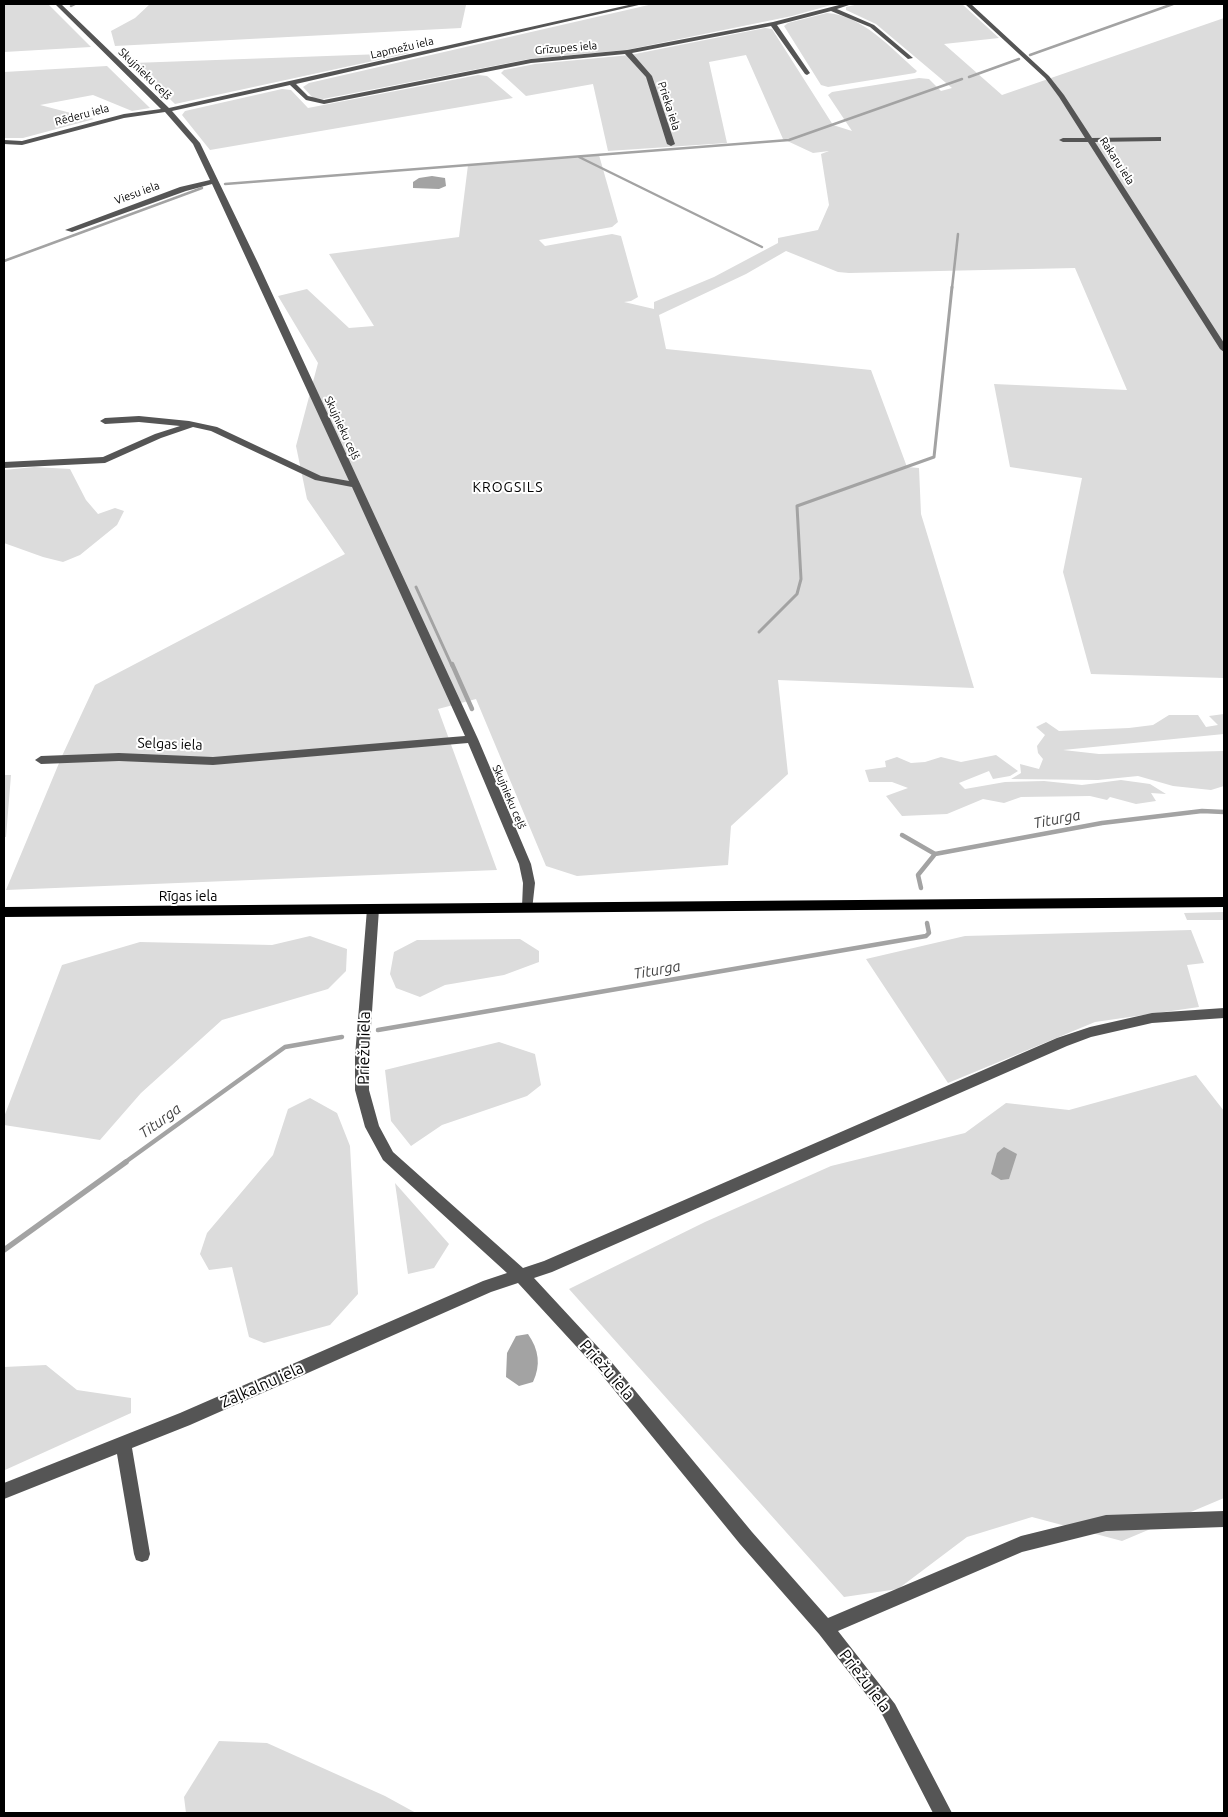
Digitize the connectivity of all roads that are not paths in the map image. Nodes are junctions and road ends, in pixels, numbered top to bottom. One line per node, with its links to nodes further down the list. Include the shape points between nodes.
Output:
1 (58, 4): 11 (street, Skujnieku ceļš)
2 (640, 4): 10 (street, Lapmežu iela)
3 (849, 4): 5 (street, Grīzupes iela)
4 (968, 4): 14 (street, Rakaru iela, via 1047,77)
5 (832, 9): 6 (street, Grīzupes iela); 8 (street, via 872,26)
6 (773, 24): 7 (street, Grīzupes iela); 9 (street)
7 (628, 52): 10 (street, Grīzupes iela, via 531,61 324,102 305,98); 16 (street, Prieka iela, via 649,76)
8 (910, 58)
9 (807, 73)
10 (292, 83): 11 (street, Lapmežu iela)
11 (167, 110): 15 (street, Rēderu iela, via 124,116 22,143); 17 (street, Skujnieku ceļš, via 196,143)
12 (1158, 139): 14 (street)
13 (1063, 140): 14 (street)
14 (1089, 140): 19 (street, Rakaru iela)
15 (4, 142)
16 (671, 144)
17 (214, 181): 18 (street, Viesu iela, via 183,188); 23 (street, Skujnieku ceļš)
18 (69, 230)
19 (1224, 349)
20 (105, 421): 21 (street, via 139,419)
21 (196, 425): 22 (street, via 158,436 105,460); 23 (street, via 214,429 318,478)
22 (5, 467)
23 (355, 485): 24 (street, Skujnieku ceļš)
24 (472, 738): 25 (street, Selgas iela, via 213,761 120,757); 27 (street, Skujnieku ceļš, via 525,864 529,883)
25 (41, 760)
26 (1224, 902): 27 (main road, Rīgas iela)
27 (528, 907): 28 (main road, Rīgas iela)
28 (373, 909): 29 (main road, Rīgas iela); 31 (street, Priežu iela, via 362,1056 362,1090 372,1127 388,1156)
29 (4, 912)
30 (1224, 1013): 31 (street, Zaļkalnu iela, via 1152,1018 1062,1042 574,1255)
31 (520, 1275): 32 (street, Zaļkalnu iela); 36 (street, Priežu iela, via 603,1364 746,1538)
32 (123, 1444): 33 (street, Zaļkalnu iela); 35 (street)
33 (4, 1491)
34 (1224, 1519): 36 (street, via 1106,1523 1021,1544)
35 (142, 1554)
36 (825, 1628): 37 (street, Priežu iela, via 889,1710)
37 (943, 1813)

